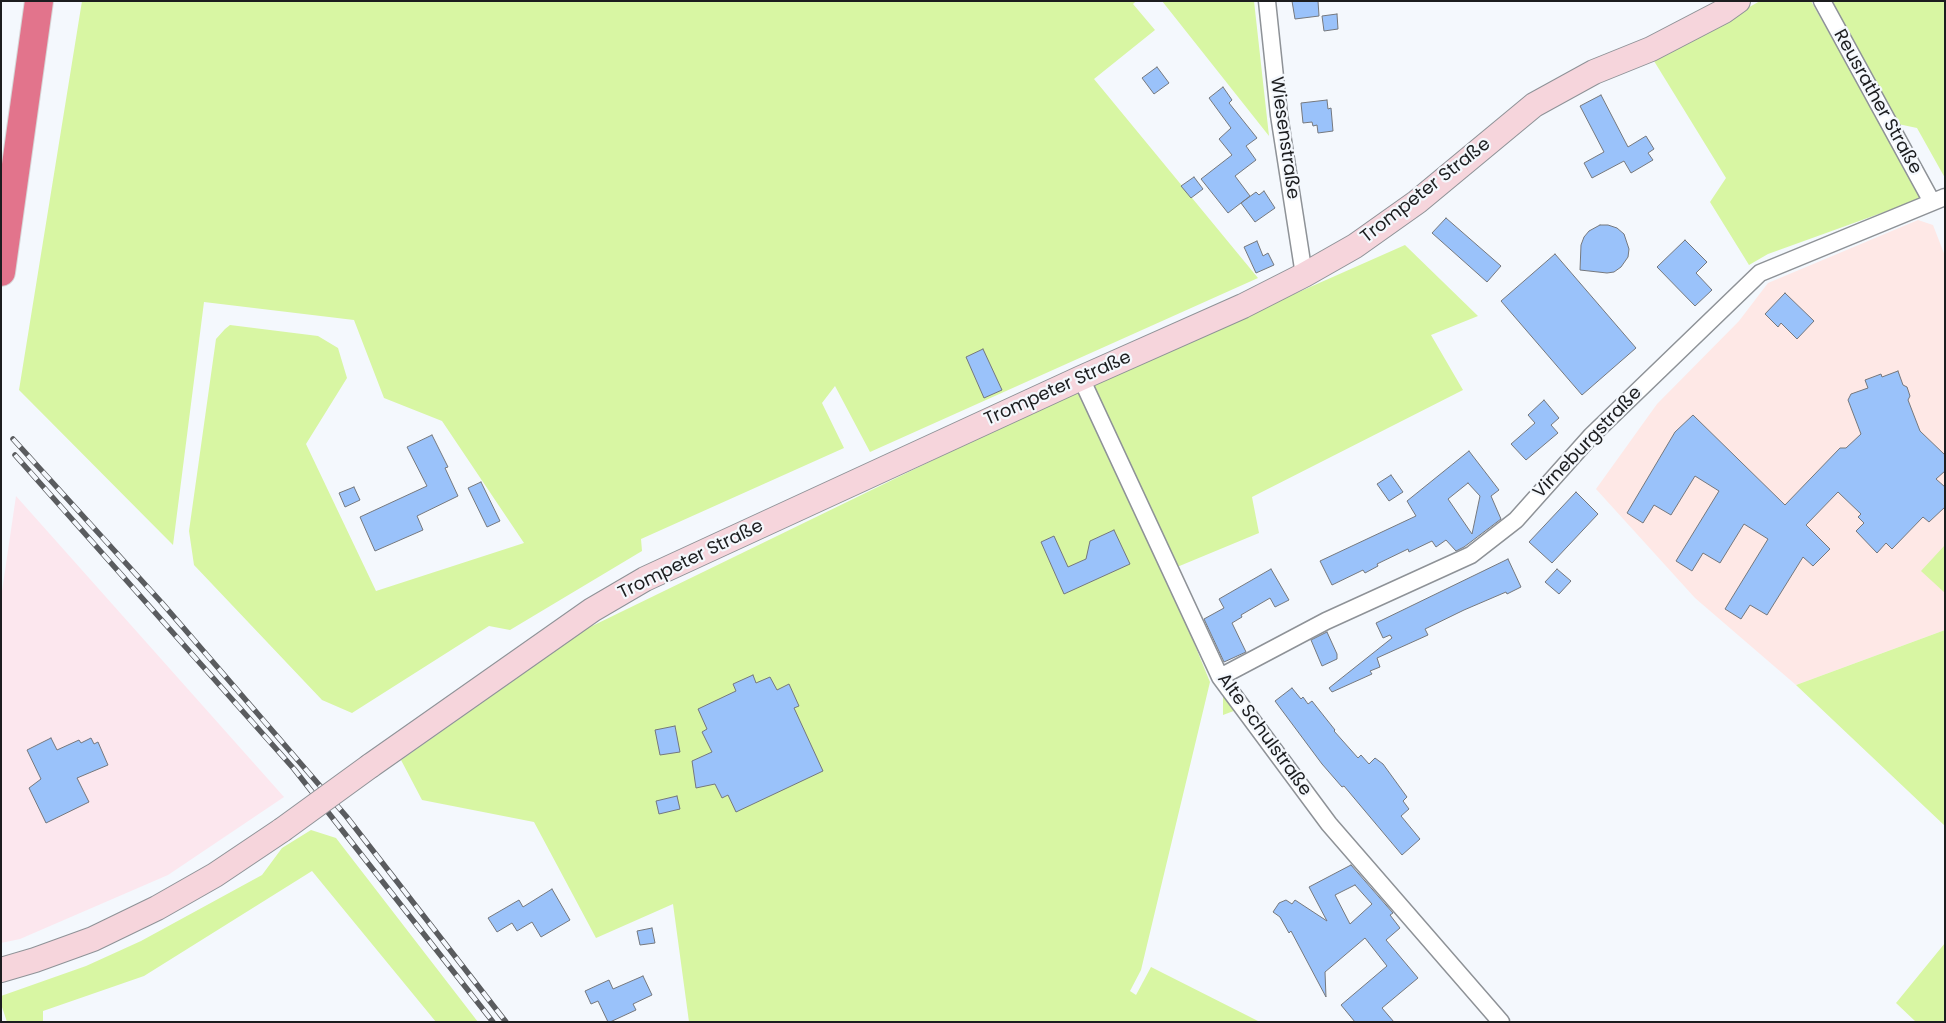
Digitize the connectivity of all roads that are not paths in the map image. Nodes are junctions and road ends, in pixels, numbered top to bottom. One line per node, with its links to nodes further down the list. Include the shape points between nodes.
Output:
1 (39, 1): 6 (highway)
2 (1267, 1): 7 (street, Wiesenstraße, via 1279,114)
3 (1738, 1): 7 (main road, Trompeter Straße, via 1651,49 1594,72 1534,105 1417,202 1355,246)
4 (1822, 1): 5 (street, Reusrather Straße)
5 (1938, 199): 9 (street, Virneburgstraße, via 1760,273 1591,436 1516,520 1471,555 1326,620)
6 (1, 272)
7 (1304, 275): 8 (main road, Trompeter Straße, via 1243,306)
8 (1081, 378): 9 (street, Alte Schulstraße); 10 (main road, Trompeter Straße, bridge, via 645,580 592,610 215,875 93,939)
9 (1220, 677): 11 (street, Alte Schulstraße, via 1329,824)
10 (1, 970)
11 (1501, 1022)

